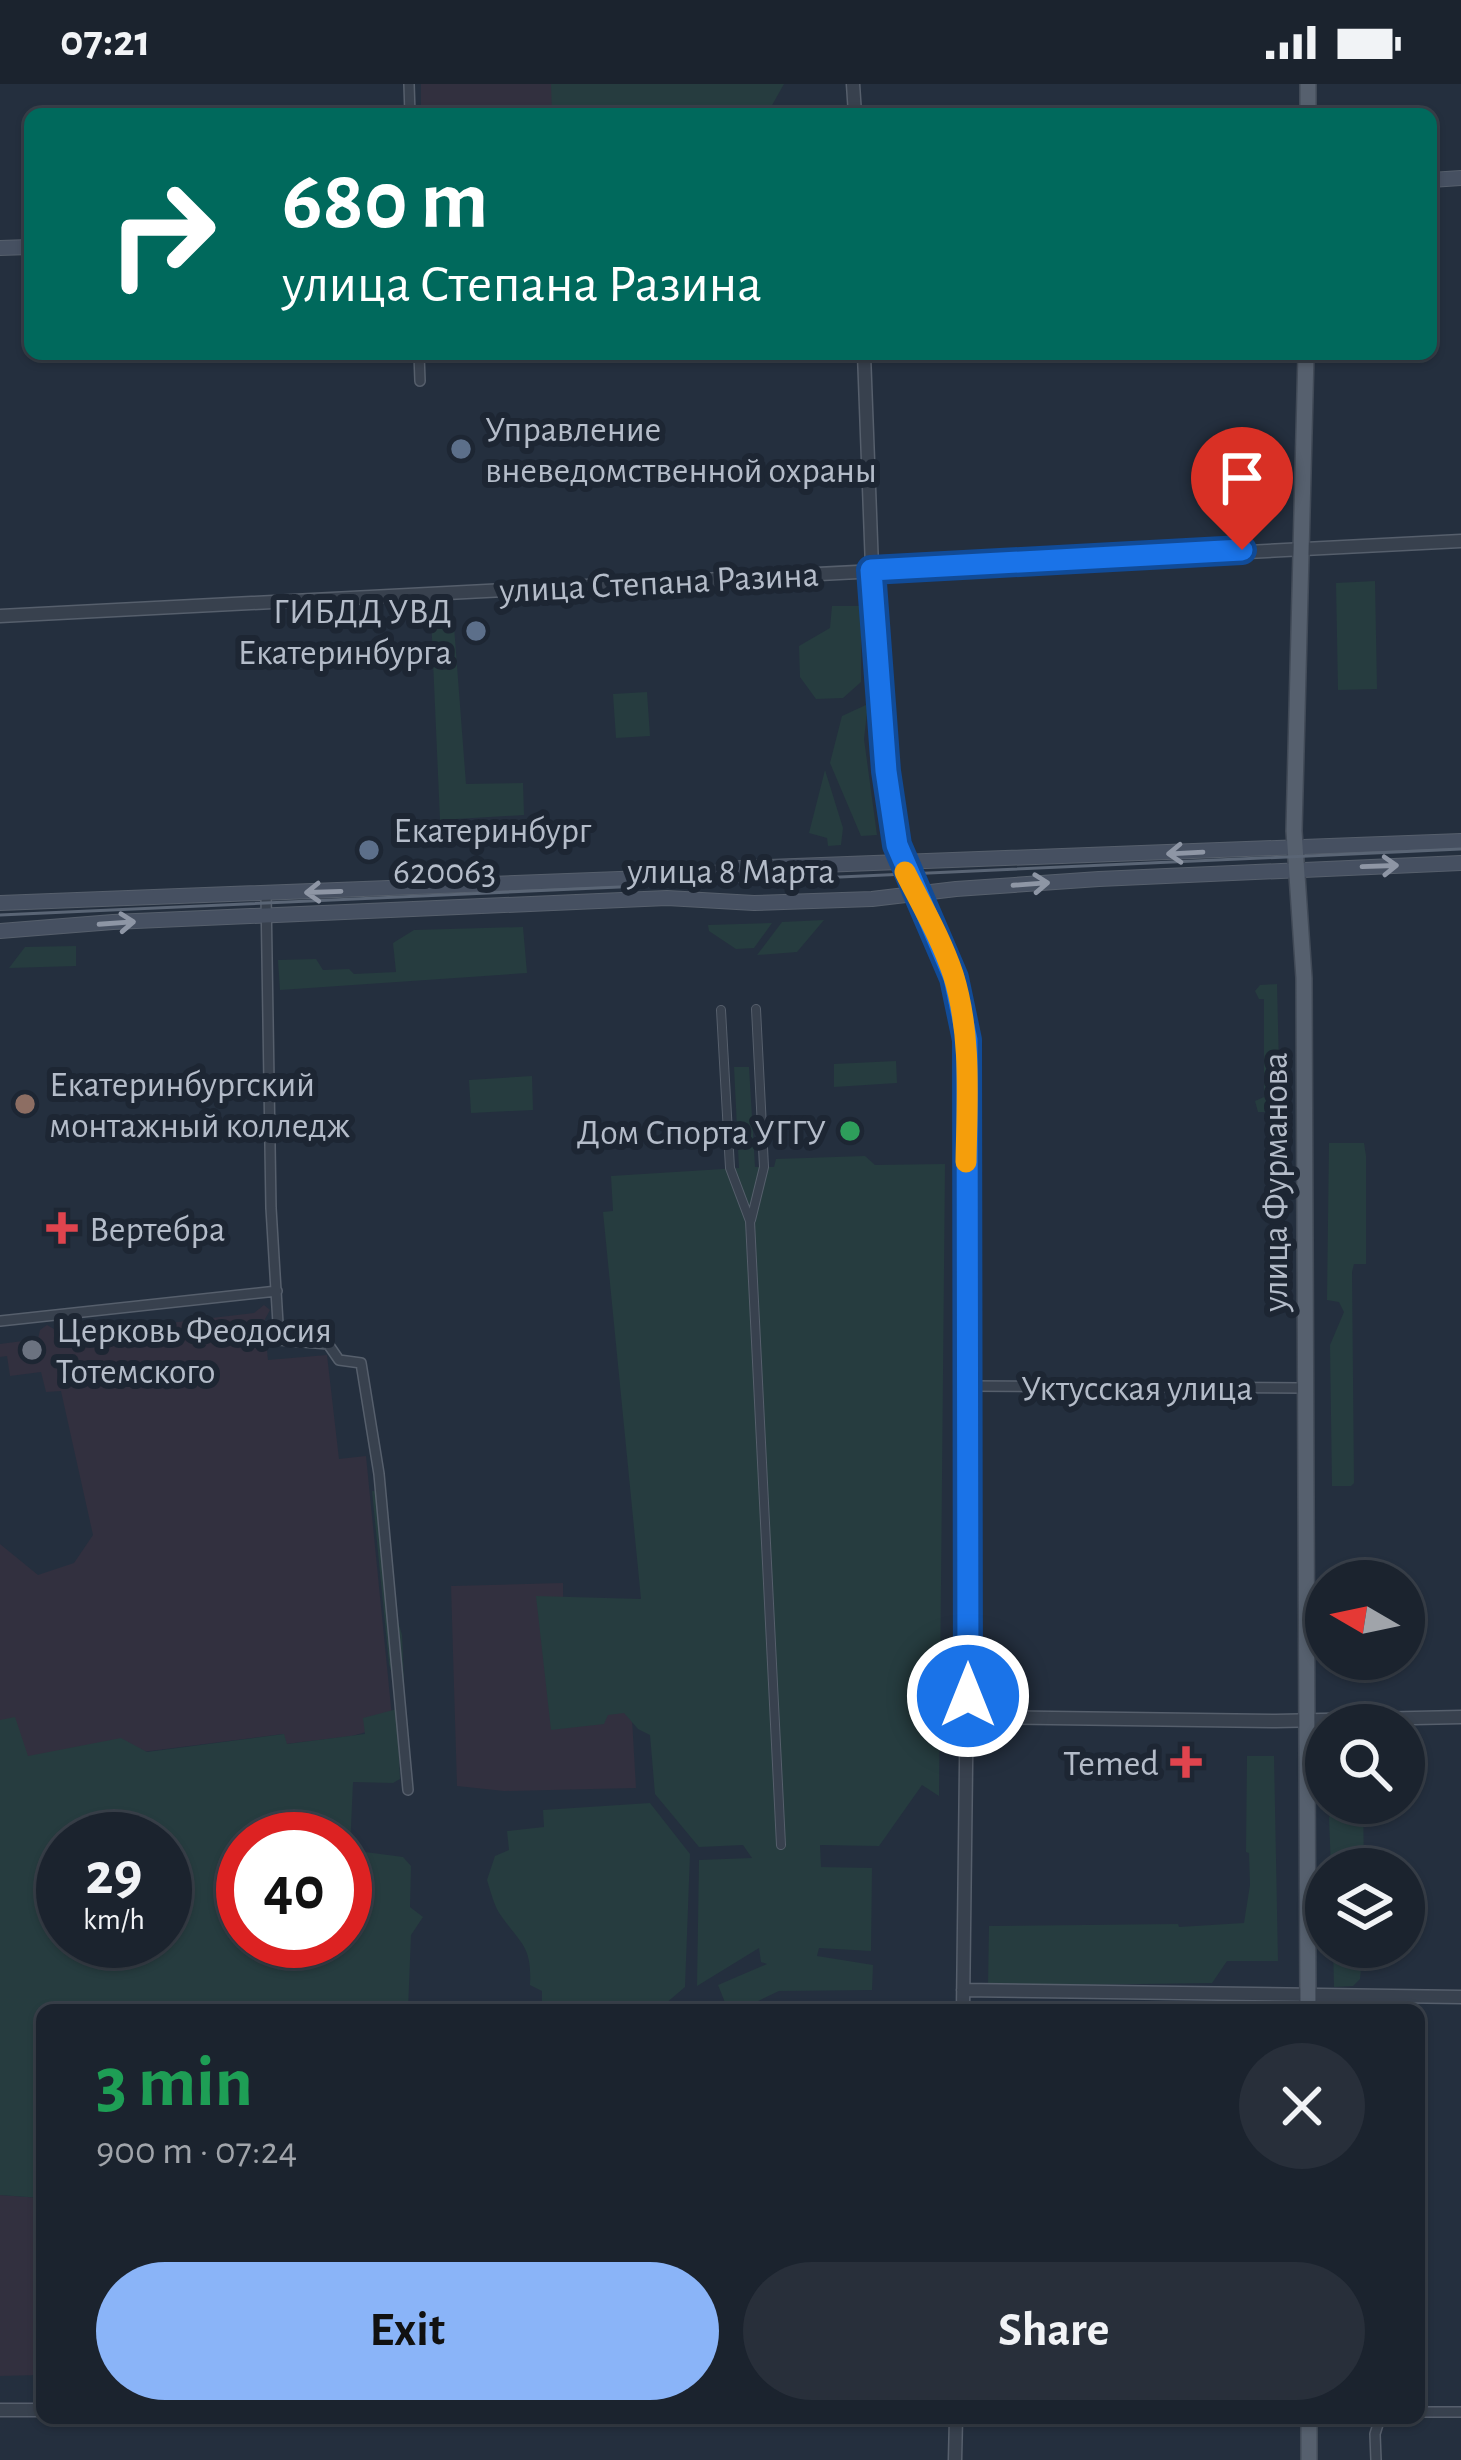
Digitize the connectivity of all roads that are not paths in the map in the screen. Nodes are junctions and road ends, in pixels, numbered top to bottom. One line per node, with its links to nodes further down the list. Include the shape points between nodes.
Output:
1 (418, 360): 4 (street)
2 (864, 360): 7 (street)
3 (1306, 360): 6 (main road, улица Фурманова)
4 (420, 381)
5 (1461, 541): 6 (street, улица Степана Разина)
6 (1300, 547): 7 (street, улица Степана Разина); 10 (main road, улица Фурманова)
7 (871, 570): 8 (street, улица Степана Разина); 12 (street, via 886,771)
8 (0, 616)
9 (1461, 841): 10 (main road, улица 8 Марта)
10 (1296, 847): 12 (main road, улица 8 Марта, one-way to 12); 13 (main road, улица Фурманова)
11 (1461, 862): 13 (main road, улица 8 Марта, one-way to 11)
12 (902, 864): 14 (main road, улица 8 Марта, one-way to 14); 15 (street)
13 (1299, 870): 15 (main road, улица 8 Марта, one-way to 13); 25 (main road, улица Фурманова)
14 (266, 894): 16 (main road, улица 8 Марта); 17 (street)
15 (916, 894): 17 (main road, улица 8 Марта); 24 (street, via 939,935 967,1040)
16 (0, 903)
17 (266, 916): 18 (main road, улица 8 Марта, one-way to 17); 22 (street)
18 (0, 931)
19 (756, 1009): 21 (street, via 764,1167)
20 (721, 1010): 21 (street, via 730,1168)
21 (750, 1221): 33 (street)
22 (277, 1291): 23 (street); 31 (street, via 279,1340 328,1344 339,1360 361,1363)
23 (0, 1321)
24 (970, 1386): 25 (street, Уктусская улица); 27 (street)
25 (1304, 1388): 26 (main road, улица Фурманова)
26 (1307, 1704)
27 (968, 1717): 30 (street); 34 (street)
28 (1425, 1717): 29 (street)
29 (1461, 1717)
30 (1305, 1719)
31 (408, 1790)
32 (1307, 1824): 36 (main road, улица Фурманова)
33 (782, 1845)
34 (964, 1990): 36 (street); 37 (street)
35 (1461, 1997): 36 (street)
36 (1308, 2003)
37 (963, 2004)
38 (0, 2410): 39 (street)
39 (36, 2410)
40 (1425, 2412): 41 (street)
41 (1461, 2412)
42 (956, 2424): 45 (street)
43 (1310, 2424): 46 (main road)
44 (1378, 2424): 47 (street)
45 (955, 2460)
46 (1309, 2460)
47 (1376, 2460)

